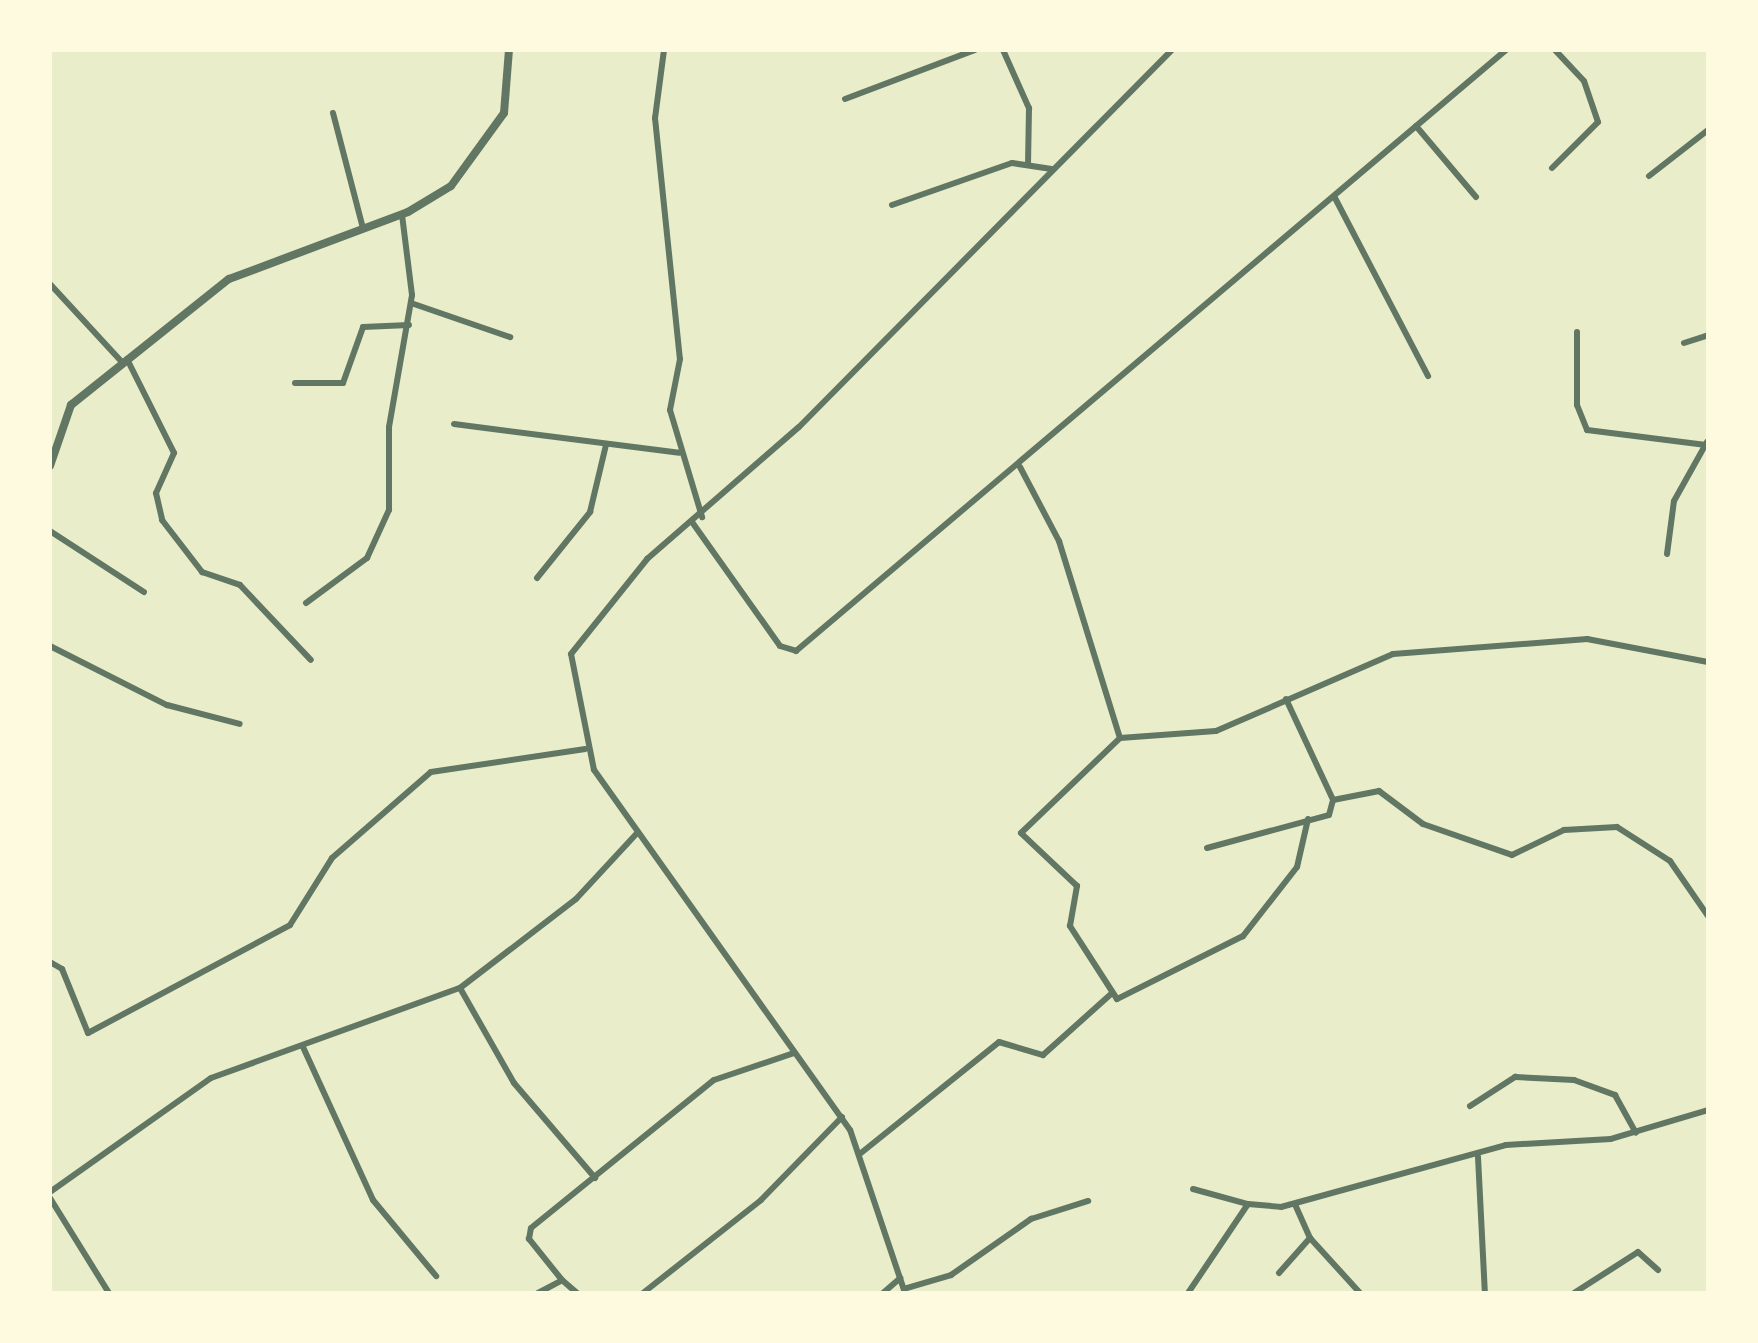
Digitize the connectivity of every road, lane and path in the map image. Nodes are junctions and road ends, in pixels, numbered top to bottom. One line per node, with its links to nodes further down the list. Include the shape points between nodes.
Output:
1 (509, 50): 19 (street, via 497,130 450,186)
2 (664, 50): 34 (street, via 655,118 680,344 670,410)
3 (975, 50): 8 (street)
4 (1003, 50): 12 (street, via 1029,108)
5 (1172, 50): 14 (street)
6 (1506, 50): 10 (street)
7 (1555, 50): 13 (street, via 1584,81 1598,122)
8 (845, 99)
9 (334, 112): 20 (street)
10 (1416, 126): 16 (street); 17 (street)
11 (1708, 130): 15 (street)
12 (1028, 163): 14 (street); 18 (street)
13 (1552, 168)
14 (1054, 170): 37 (street)
15 (1649, 176)
16 (1476, 196)
17 (1334, 198): 29 (street); 36 (street)
18 (892, 205)
19 (402, 214): 20 (street); 22 (street)
20 (363, 228): 28 (street, via 246,267)
21 (50, 284): 28 (street)
22 (411, 303): 23 (street); 26 (street)
23 (409, 325): 30 (street, via 363,327 343,383); 43 (street, via 384,526 368,558)
24 (1577, 332): 32 (street, via 1577,405 1588,430)
25 (1708, 335): 27 (street)
26 (510, 338)
27 (1684, 342)
28 (124, 359): 35 (street, via 66,410); 45 (street, via 174,453 156,493 162,520 202,572 240,585)
29 (1428, 376)
30 (295, 383)
31 (454, 424): 33 (street)
32 (1707, 443): 40 (street, via 1674,501)
33 (606, 445): 34 (street); 41 (street, via 590,512)
34 (681, 453): 37 (street)
35 (50, 466)
36 (1020, 467): 38 (street, via 788,651); 49 (street, via 1059,540)
37 (702, 517): 38 (street)
38 (692, 522): 50 (street, via 574,644)
39 (50, 531): 42 (street)
40 (1667, 554)
41 (537, 578)
42 (144, 592)
43 (306, 603)
44 (50, 646): 48 (street, via 167,705)
45 (310, 660)
46 (1708, 662): 47 (street, via 1604,640 1481,643 1393,654)
47 (1286, 699): 49 (street, via 1216,730); 51 (street)
48 (240, 724)
49 (1120, 738): 58 (street, via 1021,833 1077,886 1070,926)
50 (585, 749): 53 (street); 56 (street, via 431,772 332,858 290,926 88,1033 62,969)
51 (1333, 800): 52 (street, via 1332,812); 55 (street, via 1380,791 1423,824 1512,855 1564,830 1617,827 1670,861)
52 (1308, 819): 54 (street); 58 (street, via 1297,866 1243,936 1153,988)
53 (638, 832): 57 (street, via 576,899); 60 (street)
54 (1208, 848)
55 (1708, 916)
56 (50, 962)
57 (460, 988): 59 (street); 67 (street, via 514,1084)
58 (1111, 994): 65 (street, via 1043,1055 999,1042)
59 (302, 1046): 69 (street, via 211,1078); 76 (street, via 374,1200)
60 (794, 1053): 63 (street); 67 (street, via 714,1080)
61 (1470, 1106): 64 (street, via 1515,1076 1574,1080 1615,1095)
62 (1708, 1110): 64 (street)
63 (842, 1118): 65 (street); 83 (street, via 761,1200)
64 (1636, 1133): 66 (street, via 1522,1141)
65 (861, 1153): 77 (street)
66 (1478, 1157): 72 (street); 87 (street)
67 (595, 1178): 78 (street, via 528,1234)
68 (1193, 1189): 71 (street)
69 (50, 1195): 80 (street)
70 (1088, 1201): 79 (street, via 1031,1219 951,1274)
71 (1248, 1204): 72 (street); 85 (street)
72 (1295, 1204): 73 (street)
73 (1310, 1238): 75 (street); 86 (street)
74 (1658, 1270): 88 (street, via 1638,1252)
75 (1278, 1273)
76 (436, 1276)
77 (900, 1278): 79 (street); 84 (street)
78 (562, 1280): 81 (street); 82 (street)
79 (904, 1291)
80 (109, 1293)
81 (538, 1293)
82 (577, 1293)
83 (642, 1293)
84 (882, 1293)
85 (1188, 1293)
86 (1360, 1293)
87 (1485, 1293)
88 (1574, 1293)

